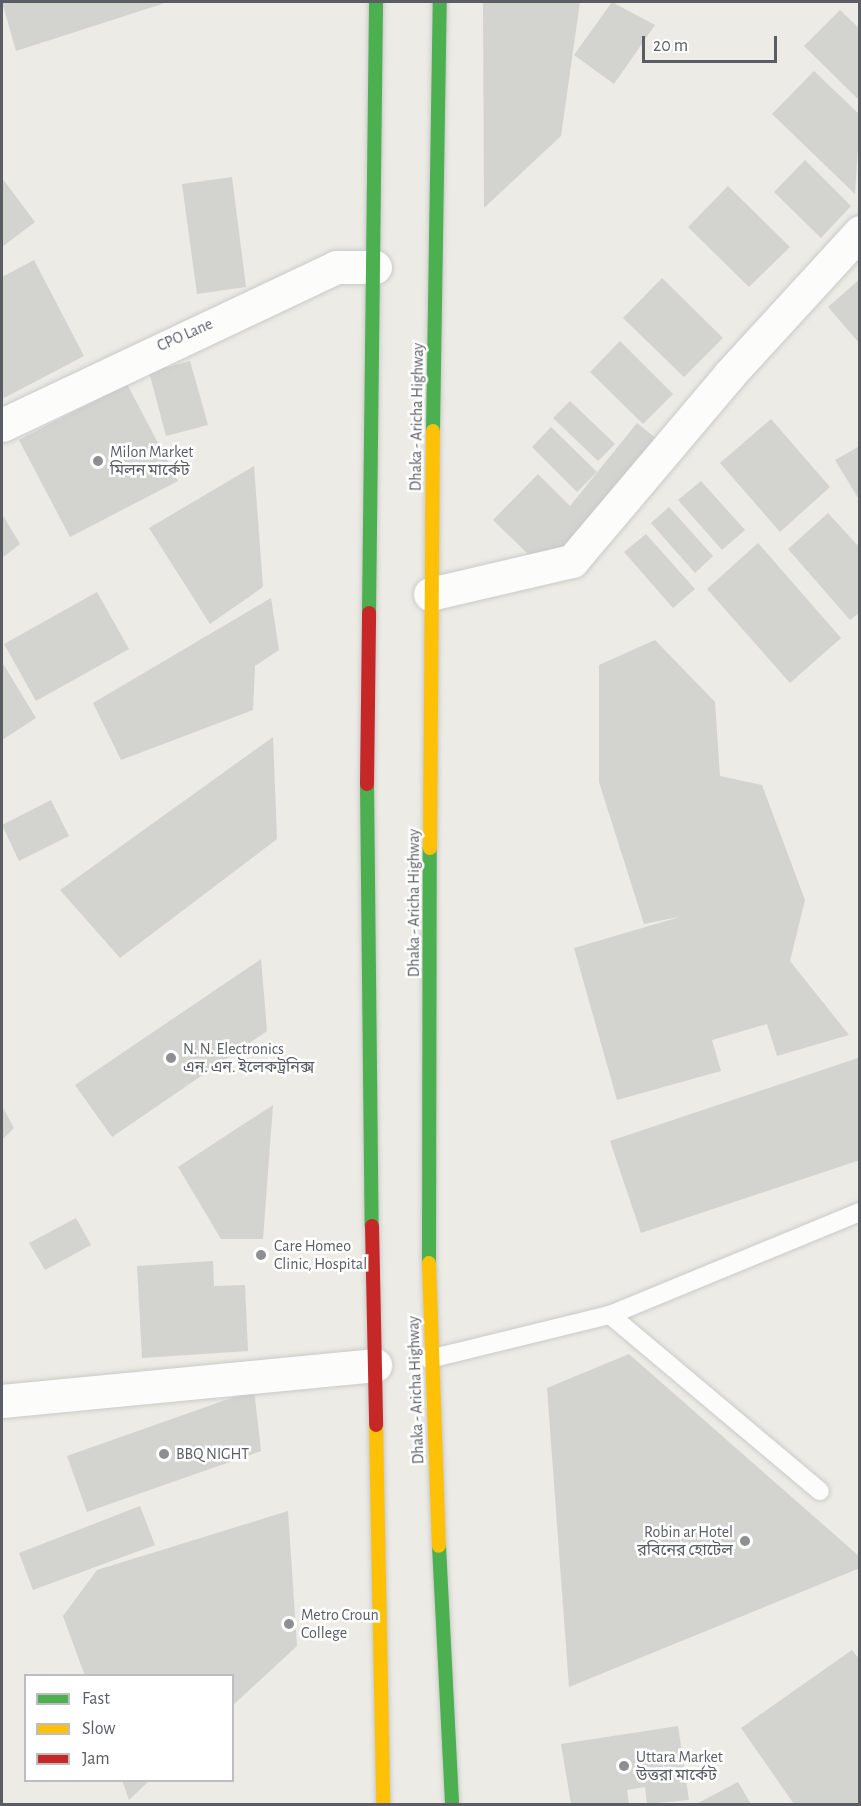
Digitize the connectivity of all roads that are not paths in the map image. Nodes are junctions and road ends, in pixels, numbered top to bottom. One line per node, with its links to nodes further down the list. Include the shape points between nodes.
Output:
1 (376, 2): 4 (highway)
2 (440, 2): 6 (highway, Dhaka - Aricha Highway)
3 (860, 232): 6 (street, via 729,375 572,561)
4 (375, 267): 5 (street, CPO Lane, via 336,267); 10 (highway, via 366,884)
5 (2, 425)
6 (430, 594): 9 (highway, Dhaka - Aricha Highway)
7 (860, 1212): 8 (lane)
8 (610, 1315): 9 (lane); 12 (lane)
9 (429, 1359): 14 (highway, Dhaka - Aricha Highway)
10 (375, 1365): 11 (street); 13 (highway)
11 (2, 1401)
12 (820, 1491)
13 (383, 1804)
14 (452, 1804)

